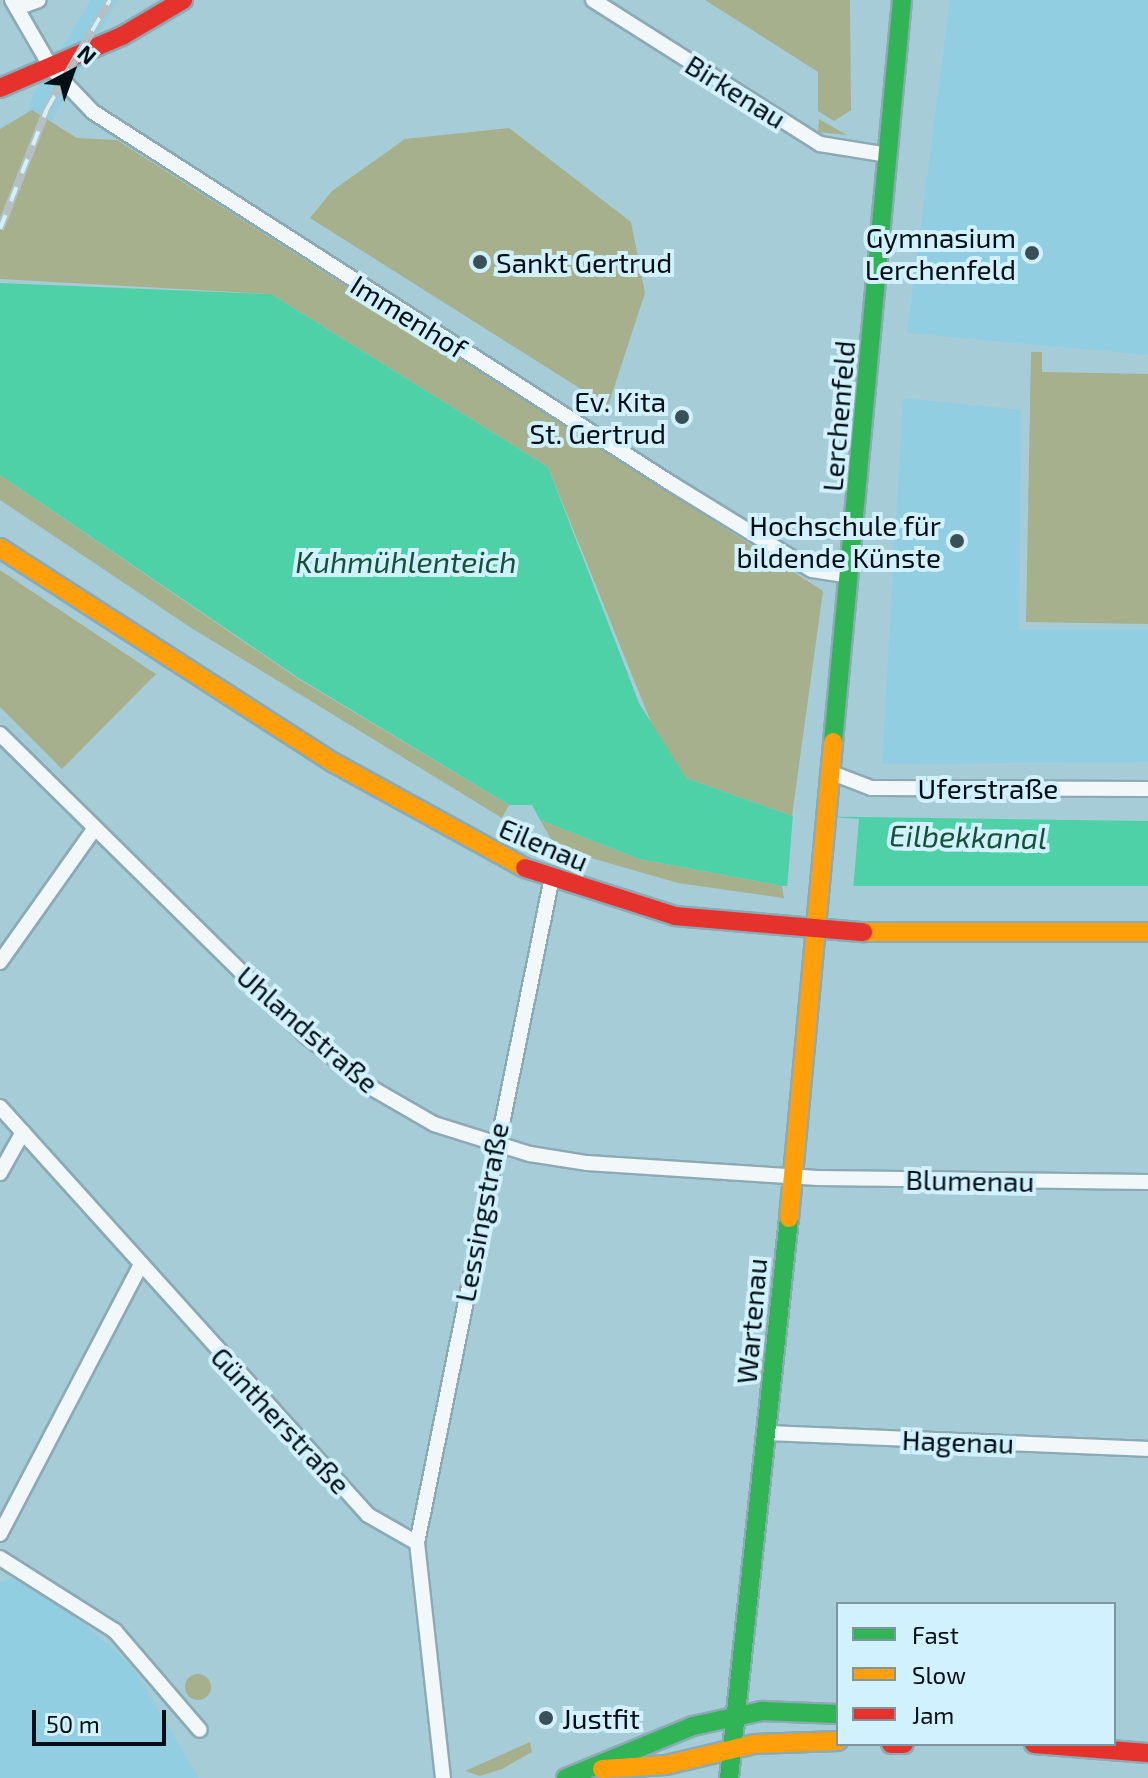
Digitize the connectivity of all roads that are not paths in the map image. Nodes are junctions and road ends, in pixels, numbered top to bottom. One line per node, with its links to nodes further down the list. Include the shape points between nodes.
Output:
1 (39, 0): 4 (street)
2 (183, 0): 6 (main road)
3 (593, 0): 8 (street, Birkenau, via 820,144)
4 (15, 4): 6 (street, Immenhof)
5 (900, 4): 8 (main road, Lerchenfeld)
6 (52, 69): 7 (main road); 10 (street, Immenhof, via 93,112 259,222 812,570)
7 (0, 88)
8 (888, 155): 10 (main road, Lerchenfeld)
9 (0, 548): 15 (main road, Eilenau, via 334,763)
10 (850, 576): 12 (main road, Lerchenfeld)
11 (0, 734): 14 (street, Uhlandstraße)
12 (832, 773): 13 (street, Uferstraße, via 863,787); 16 (main road, Lerchenfeld)
13 (1148, 789)
14 (94, 829): 18 (street); 21 (street, Uhlandstraße, via 305,1035 370,1087 434,1124)
15 (551, 882): 16 (main road, Eilenau, via 675,916); 21 (street, Lessingstraße)
16 (815, 932): 17 (main road, Eilenau); 22 (main road, Wartenau)
17 (1148, 932)
18 (0, 962)
19 (0, 1107): 20 (street, Güntherstraße)
20 (23, 1132): 23 (street); 25 (street, Güntherstraße)
21 (494, 1143): 22 (street, Uhlandstraße, via 587,1163); 29 (street, Lessingstraße)
22 (793, 1172): 24 (street, Blumenau); 26 (main road, Wartenau)
23 (0, 1173)
24 (1148, 1182)
25 (141, 1264): 28 (street); 29 (street, Güntherstraße, via 368,1515)
26 (769, 1433): 27 (street, Hagenau); 32 (main road, Wartenau)
27 (1148, 1449)
28 (0, 1534)
29 (417, 1543): 39 (street)
30 (0, 1558): 33 (street, via 115,1631)
31 (836, 1714): 32 (main road)
32 (739, 1715): 36 (main road, Wartenau); 38 (main road, via 664,1734)
33 (200, 1730)
34 (836, 1741): 36 (main road)
35 (1059, 1746): 37 (main road)
36 (734, 1748): 38 (main road, via 666,1765); 41 (main road, Wartenau)
37 (1148, 1753)
38 (591, 1770): 40 (main road)
39 (443, 1778)
40 (566, 1778)
41 (729, 1778)

